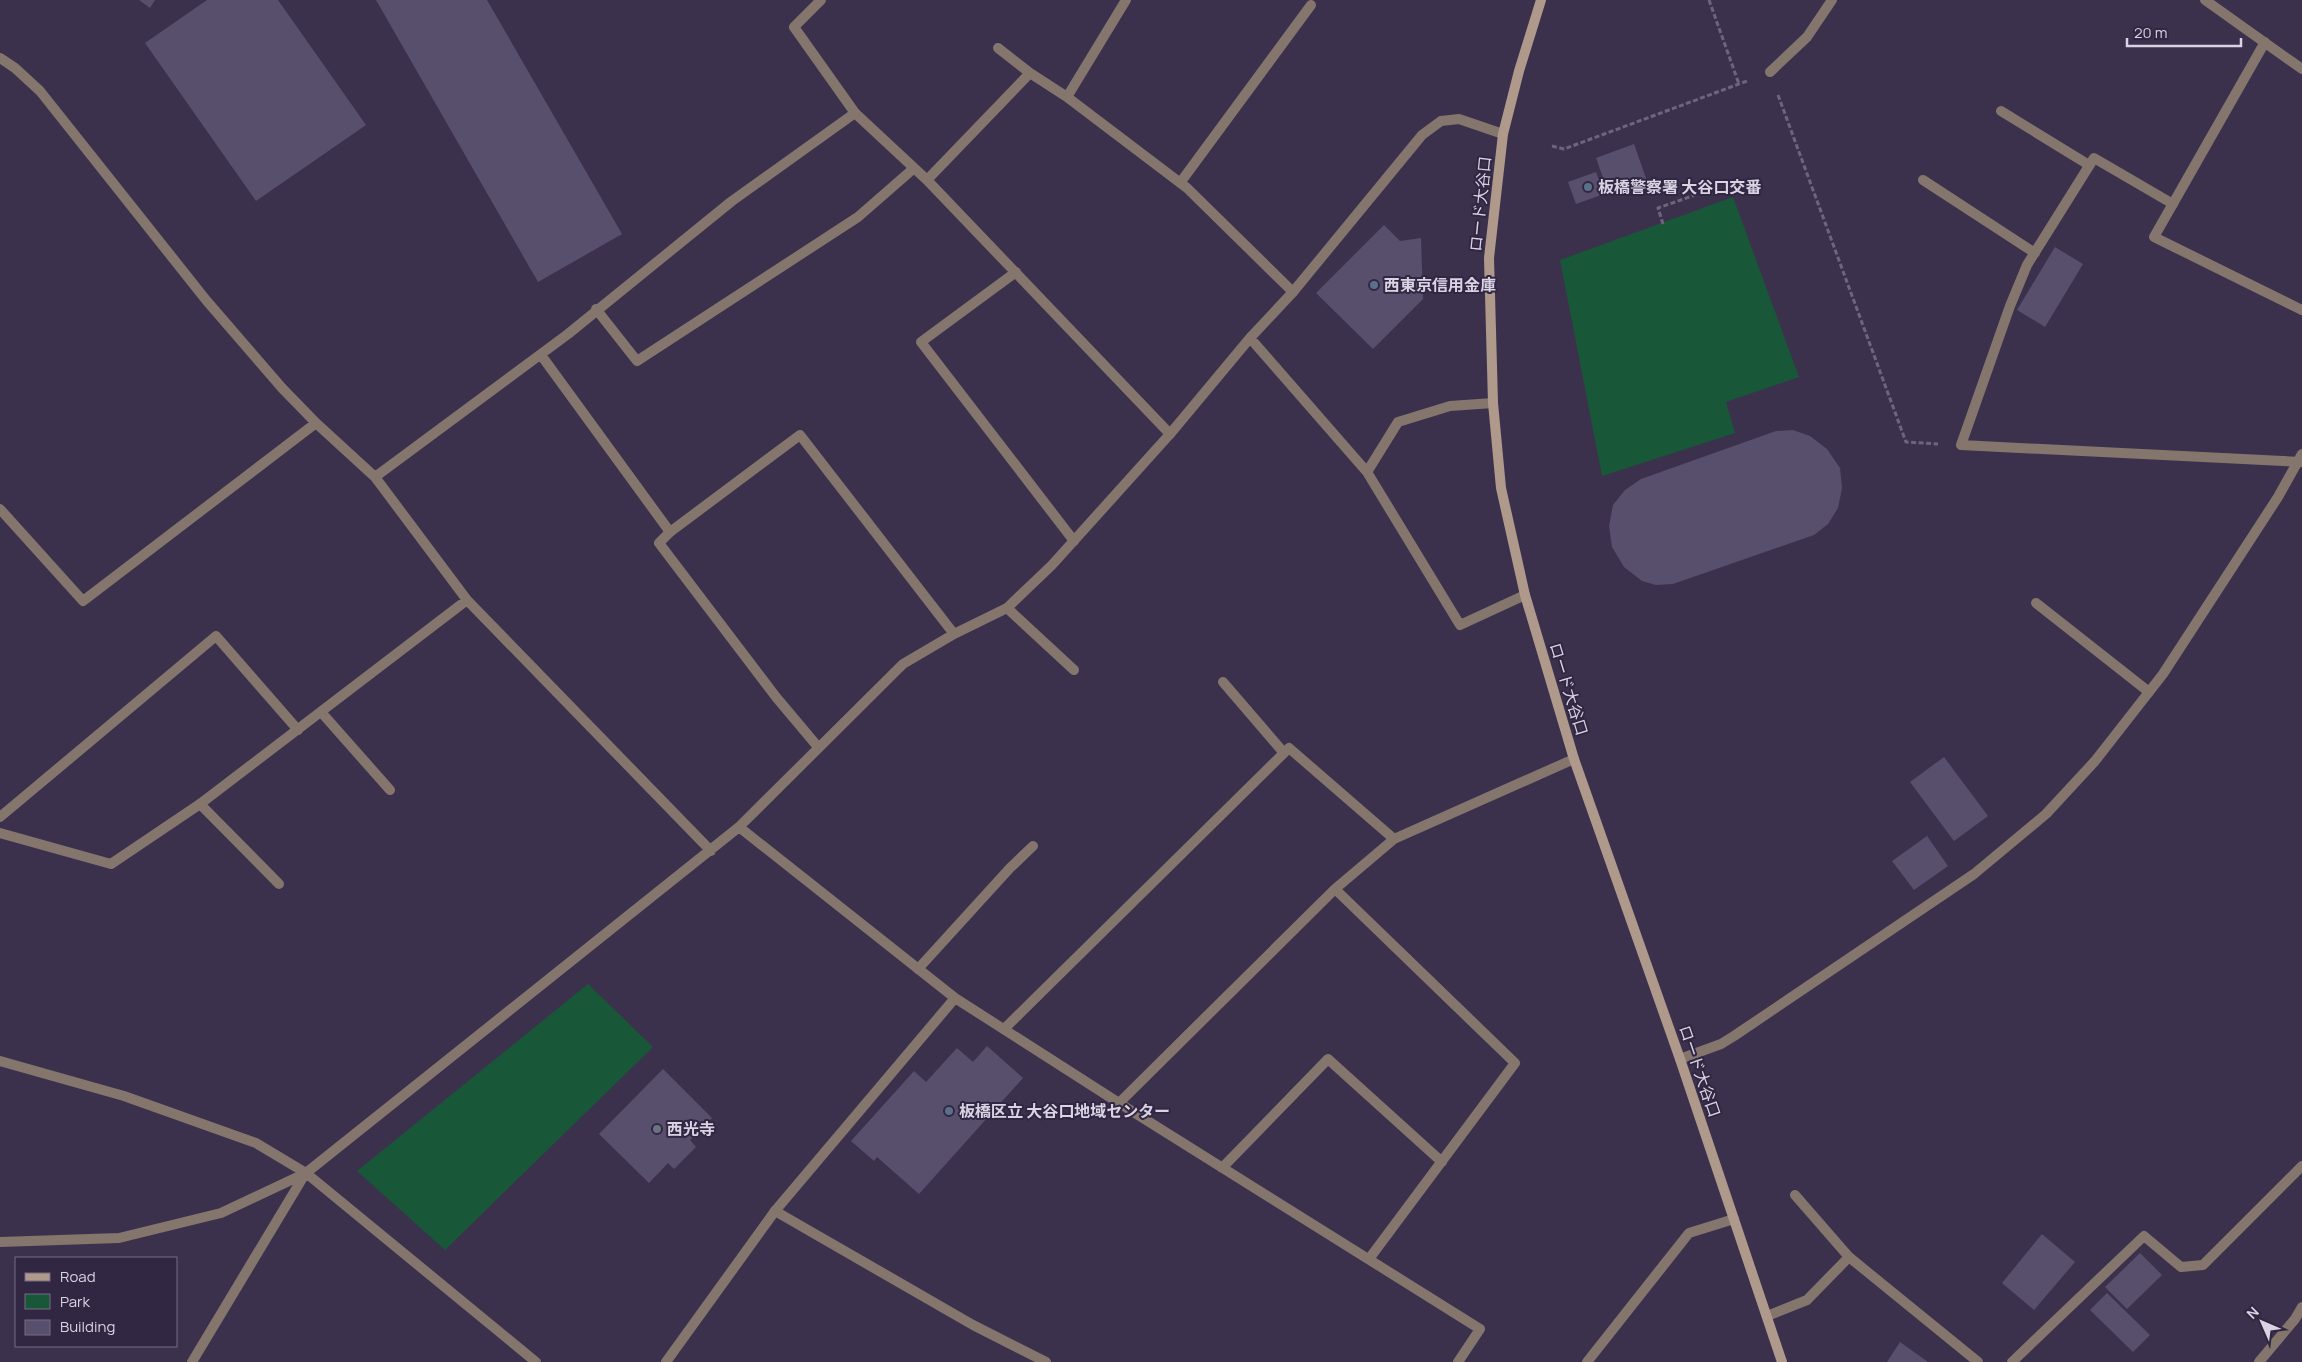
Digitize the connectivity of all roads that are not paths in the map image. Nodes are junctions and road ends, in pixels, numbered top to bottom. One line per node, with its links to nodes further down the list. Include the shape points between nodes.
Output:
1 (822, 0): 15 (street, via 794,27)
2 (1126, 0): 13 (street)
3 (1541, 0): 16 (main road, ロード大谷口)
4 (1832, 0): 11 (street, via 1807,36)
5 (2205, 0): 7 (street)
6 (1311, 5): 21 (street)
7 (2265, 42): 10 (street); 22 (street)
8 (998, 48): 12 (street)
9 (0, 58): 31 (street, via 40,91 206,300)
10 (2302, 69)
11 (1770, 72)
12 (1030, 73): 13 (street); 19 (street)
13 (1067, 97): 21 (street)
14 (2001, 111): 17 (street)
15 (855, 113): 18 (street); 26 (street, via 732,201)
16 (1503, 134): 25 (street, via 1459,119 1441,121 1422,135); 30 (main road, ロード大谷口, via 1489,258)
17 (2089, 165): 22 (street, via 2094,158); 23 (street)
18 (913, 169): 19 (street); 26 (street, via 858,217 636,361)
19 (927, 180): 24 (street)
20 (1923, 180): 23 (street)
21 (1180, 183): 25 (street)
22 (2173, 204): 27 (street, via 2154,237)
23 (2035, 252): 33 (street, via 2010,306 1961,445)
24 (1016, 272): 32 (street); 38 (street, via 921,342)
25 (1294, 292): 28 (street)
26 (596, 309): 29 (street)
27 (2302, 310)
28 (1250, 338): 32 (street); 34 (street)
29 (541, 355): 35 (street); 37 (street)
30 (1493, 403): 34 (street, via 1450,406 1398,422); 39 (main road, ロード大谷口, via 1501,488)
31 (316, 423): 35 (street); 36 (street, via 83,601)
32 (1170, 434): 38 (street)
33 (2301, 459): 46 (street)
34 (1368, 472): 39 (street, via 1460,625)
35 (374, 477): 40 (street)
36 (1, 512)
37 (670, 532): 43 (street, via 800,435); 49 (street, via 659,543)
38 (1074, 541): 42 (street)
39 (1525, 595): 51 (main road, ロード大谷口)
40 (467, 600): 47 (street); 59 (street)
41 (2036, 603): 46 (street)
42 (1007, 608): 43 (street); 44 (street)
43 (954, 634): 49 (street, via 903,664)
44 (1074, 670)
45 (1223, 682): 50 (street)
46 (2149, 692): 65 (street, via 2095,761 2046,814 1974,874 1722,1044)
47 (322, 712): 48 (street); 52 (street)
48 (298, 730): 53 (street); 54 (street, via 216,636)
49 (818, 747): 55 (street)
50 (1284, 752): 57 (street, via 1288,748); 64 (street)
51 (1574, 759): 57 (street); 65 (main road, ロード大谷口)
52 (390, 790)
53 (200, 804): 56 (street, via 111,864); 60 (street)
54 (0, 817)
55 (739, 827): 59 (street); 62 (street)
56 (0, 833)
57 (1394, 839): 61 (street)
58 (1033, 846): 62 (street)
59 (711, 851): 71 (street)
60 (279, 884)
61 (1335, 889): 67 (street); 68 (street, via 1515,1063)
62 (918, 969): 63 (street)
63 (955, 998): 64 (street); 73 (street)
64 (1004, 1029): 67 (street)
65 (1680, 1059): 74 (main road, ロード大谷口)
66 (0, 1061): 71 (street, via 124,1096 256,1143)
67 (1119, 1102): 70 (street)
68 (1442, 1162): 70 (street, via 1328,1059); 77 (street)
69 (2302, 1166): 88 (street, via 2204,1265 2181,1267 2144,1236)
70 (1222, 1168): 77 (street)
71 (306, 1173): 75 (street, via 221,1213 119,1238); 81 (street); 82 (street)
72 (1795, 1195): 76 (street)
73 (775, 1211): 80 (street); 83 (street)
74 (1734, 1219): 79 (main road, ロード大谷口); 85 (street, via 1689,1233)
75 (0, 1242)
76 (1849, 1257): 79 (street, via 1806,1300); 87 (street)
77 (1369, 1259): 84 (street, via 1480,1329)
78 (2302, 1307): 89 (street)
79 (1767, 1316): 86 (main road, ロード大谷口)
80 (1038, 1361)
81 (192, 1362)
82 (536, 1362)
83 (666, 1362)
84 (1458, 1362)
85 (1587, 1362)
86 (1782, 1362)
87 (1978, 1362)
88 (2012, 1362)
89 (2259, 1362)

